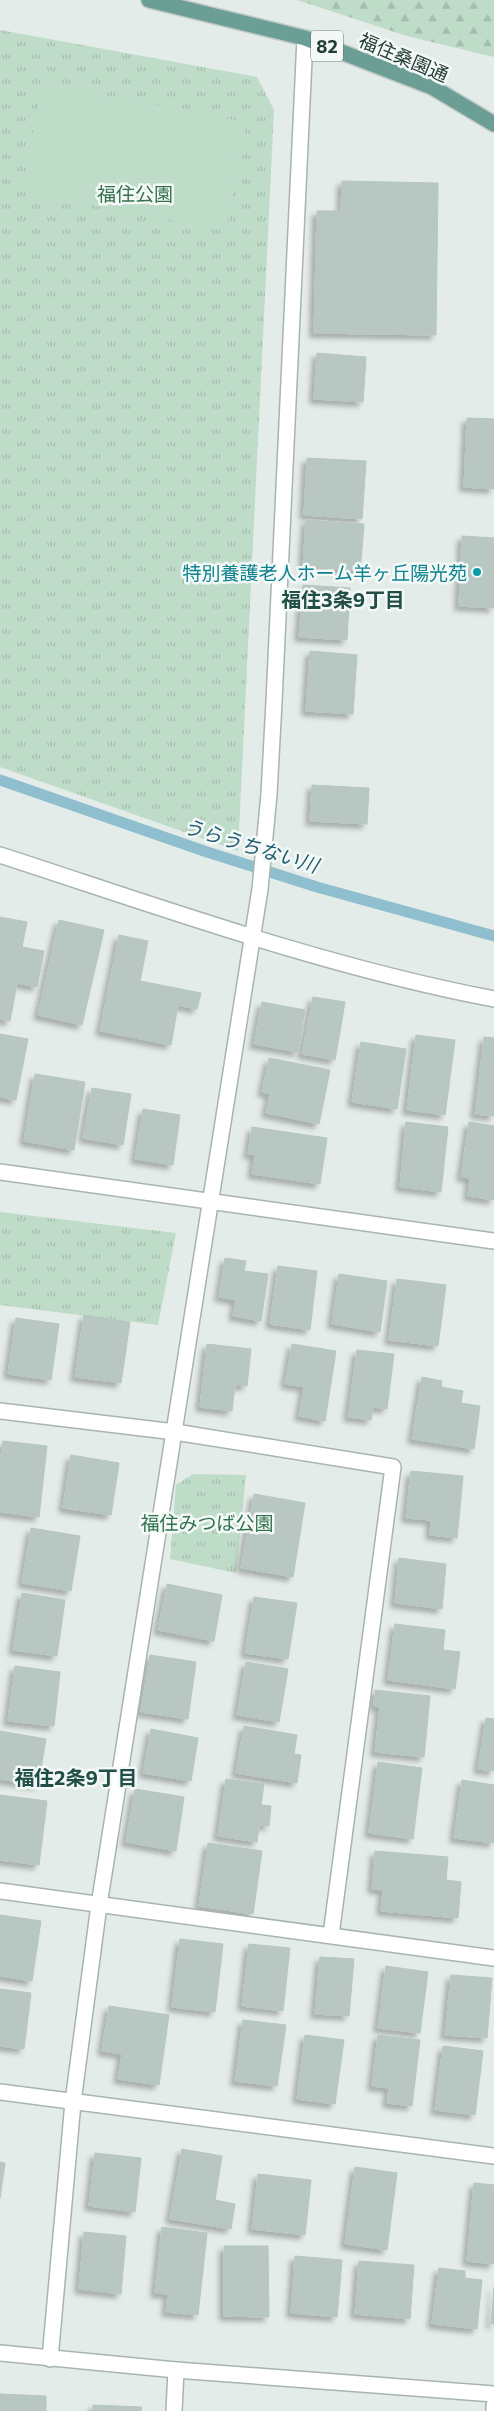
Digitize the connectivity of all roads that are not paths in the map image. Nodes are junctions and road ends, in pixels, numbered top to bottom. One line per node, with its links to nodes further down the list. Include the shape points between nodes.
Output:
1 (149, 0): 2 (main road, 福住桑園通 / 82)
2 (304, 38): 3 (main road, 福住桑園通 / 82, via 432,87); 5 (street, via 271,766 260,889)
3 (494, 124)
4 (0, 855): 5 (street)
5 (250, 937): 6 (street, via 438,988); 8 (street)
6 (494, 999)
7 (0, 1172): 8 (street)
8 (212, 1201): 9 (street); 11 (street)
9 (494, 1241)
10 (0, 1410): 11 (street)
11 (175, 1432): 13 (street); 14 (street, via 393,1467)
12 (0, 1891): 13 (street)
13 (99, 1905): 14 (street); 17 (street)
14 (331, 1935): 15 (street)
15 (494, 1958)
16 (0, 2092): 17 (street)
17 (73, 2102): 18 (street); 20 (street)
18 (494, 2156)
19 (0, 2353): 20 (street)
20 (50, 2359): 21 (street)
21 (176, 2370): 22 (street); 24 (street)
22 (494, 2394)
23 (494, 2405): 25 (street)
24 (174, 2411)
25 (494, 2411)

